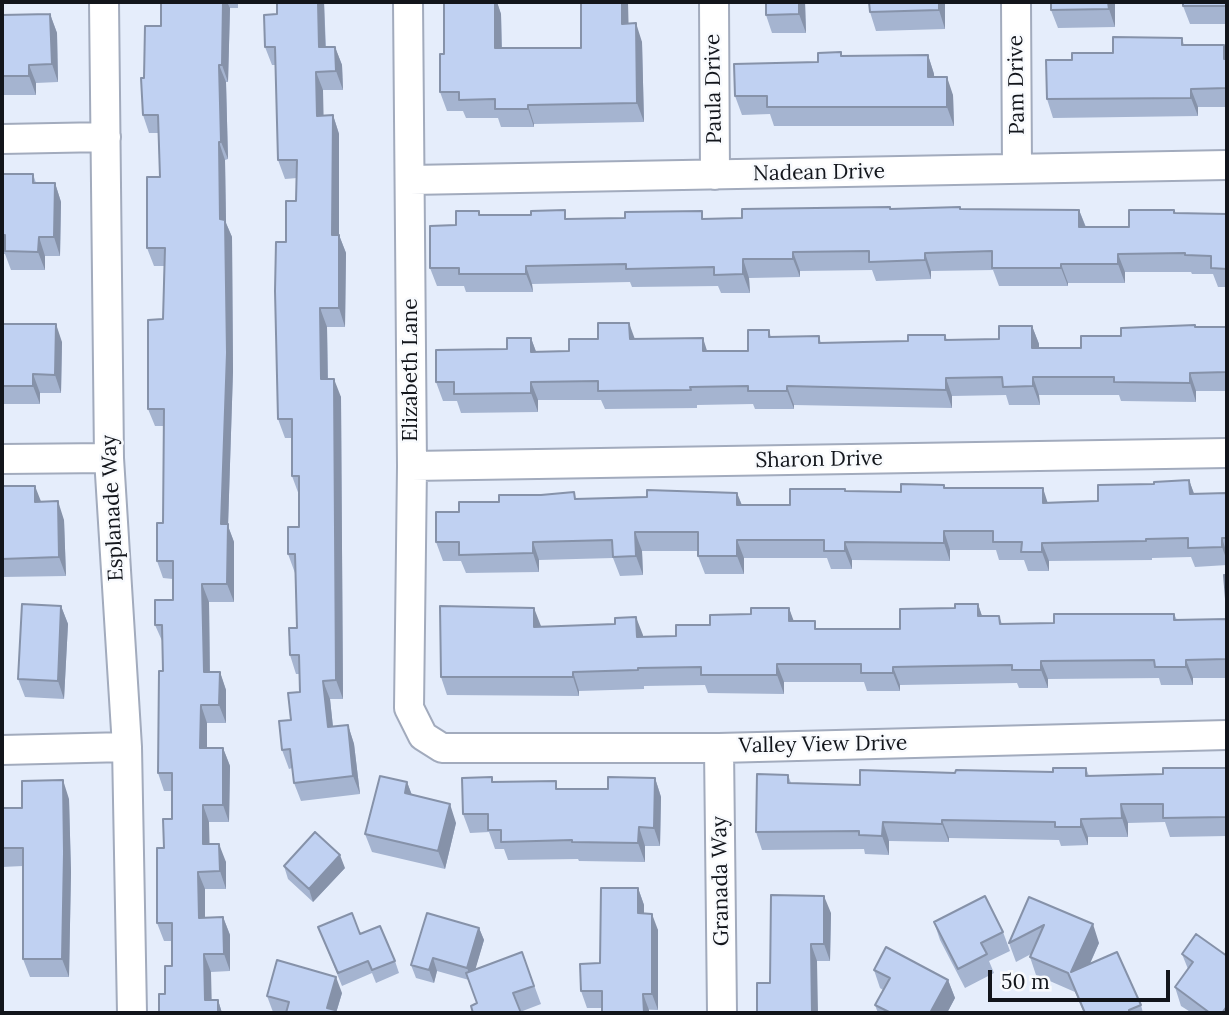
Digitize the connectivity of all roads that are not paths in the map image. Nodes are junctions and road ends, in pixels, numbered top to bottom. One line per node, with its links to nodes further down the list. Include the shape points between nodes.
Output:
1 (104, 2): 5 (street, Esplanade Way)
2 (408, 2): 10 (street, Elizabeth Lane)
3 (714, 2): 9 (street, Paula Drive)
4 (1016, 2): 8 (street, Pam Drive)
5 (106, 137): 6 (street); 12 (street, Esplanade Way)
6 (2, 139)
7 (1227, 165): 8 (street, Nadean Drive)
8 (1017, 168): 9 (street, Nadean Drive)
9 (715, 175): 10 (street, Nadean Drive)
10 (410, 180): 14 (street, Elizabeth Lane)
11 (1227, 453): 14 (street, Sharon Drive)
12 (109, 457): 13 (street); 17 (street, Esplanade Way)
13 (2, 459)
14 (412, 466): 16 (street, Elizabeth Lane, via 409,708)
15 (1227, 735): 18 (street, Valley View Drive)
16 (423, 736): 18 (street, Valley View Drive, via 442,748)
17 (127, 747): 19 (street); 20 (street, Esplanade Way)
18 (719, 748): 21 (street, Granada Way)
19 (2, 750)
20 (132, 1013)
21 (722, 1013)

